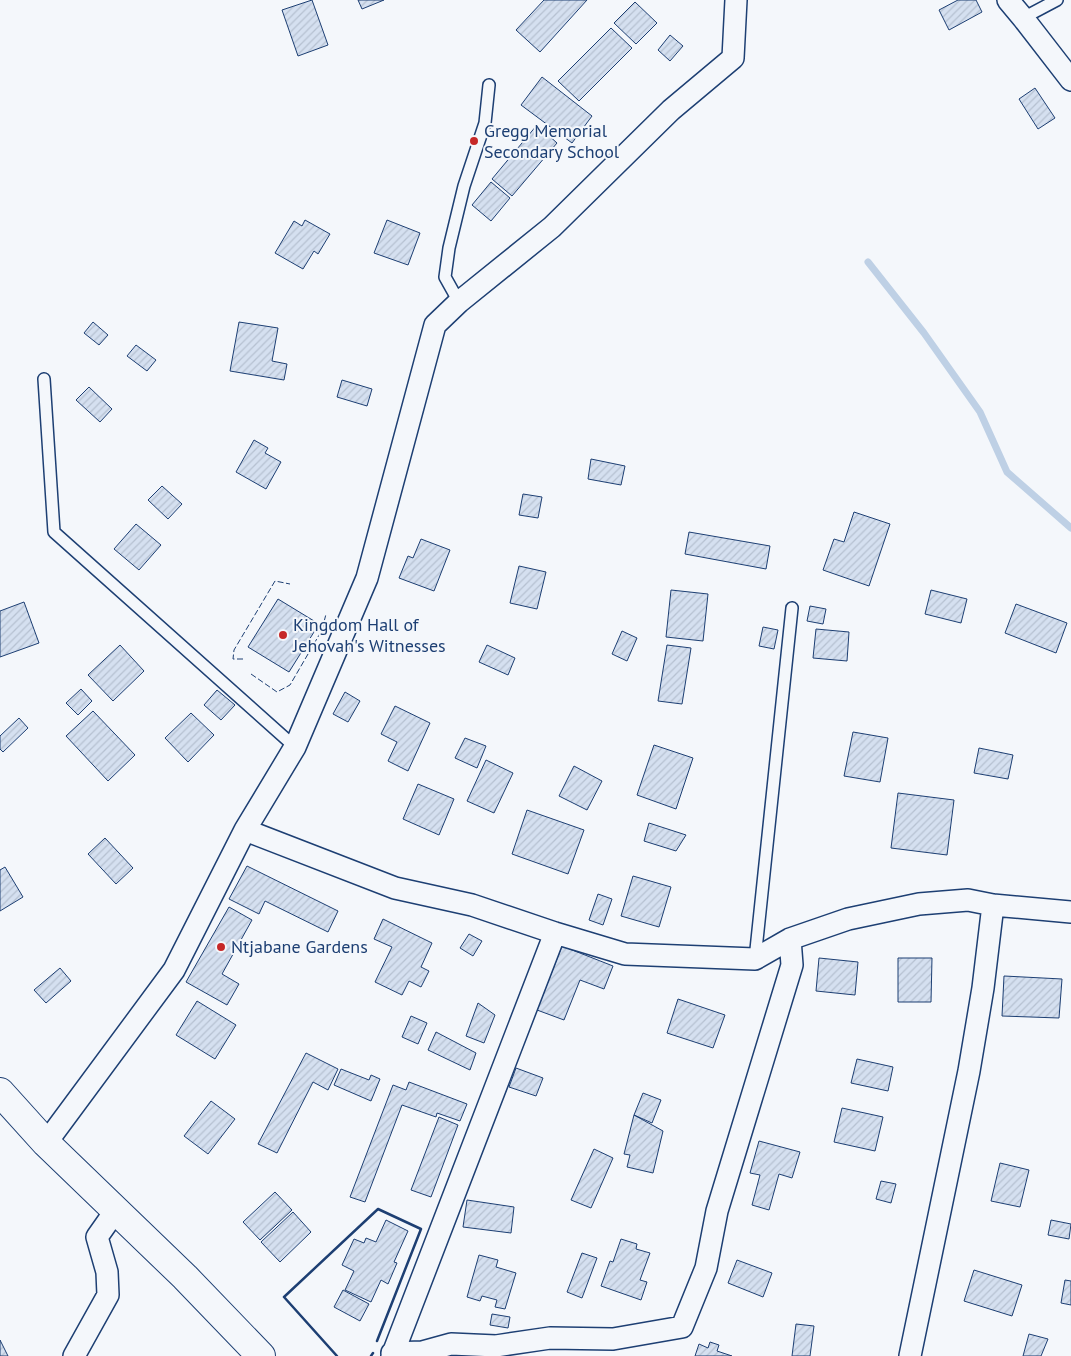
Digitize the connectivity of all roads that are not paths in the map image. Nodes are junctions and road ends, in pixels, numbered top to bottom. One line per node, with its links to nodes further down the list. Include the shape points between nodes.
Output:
1 (736, 0): 7 (street, via 733,58 671,110 552,227)
2 (1008, 0): 4 (street)
3 (1057, 0): 4 (lane)
4 (1023, 18): 5 (street)
5 (1071, 80)
6 (489, 85): 7 (lane, via 485,123 464,186 449,248 445,277)
7 (459, 302): 10 (street, via 435,324 367,578)
8 (44, 379): 10 (lane, via 54,532)
9 (792, 608): 16 (lane)
10 (295, 747): 11 (street)
11 (245, 830): 14 (street, via 396,888 472,905); 18 (street, via 174,970)
12 (993, 904): 13 (street); 15 (street, via 968,900 919,904 848,919); 23 (street, via 969,1071)
13 (1071, 912)
14 (554, 933): 16 (street, via 624,954); 20 (street)
15 (790, 939): 16 (street); 20 (street, via 792,965 717,1211 706,1268 682,1328 613,1339 550,1338 496,1346 451,1344 422,1352)
16 (755, 959)
17 (0, 1093): 18 (main road)
18 (46, 1143): 19 (main road)
19 (116, 1210): 21 (street, via 97,1237 107,1272 108,1295); 22 (main road)
20 (392, 1354)
21 (74, 1356)
22 (261, 1356)
23 (910, 1356)

